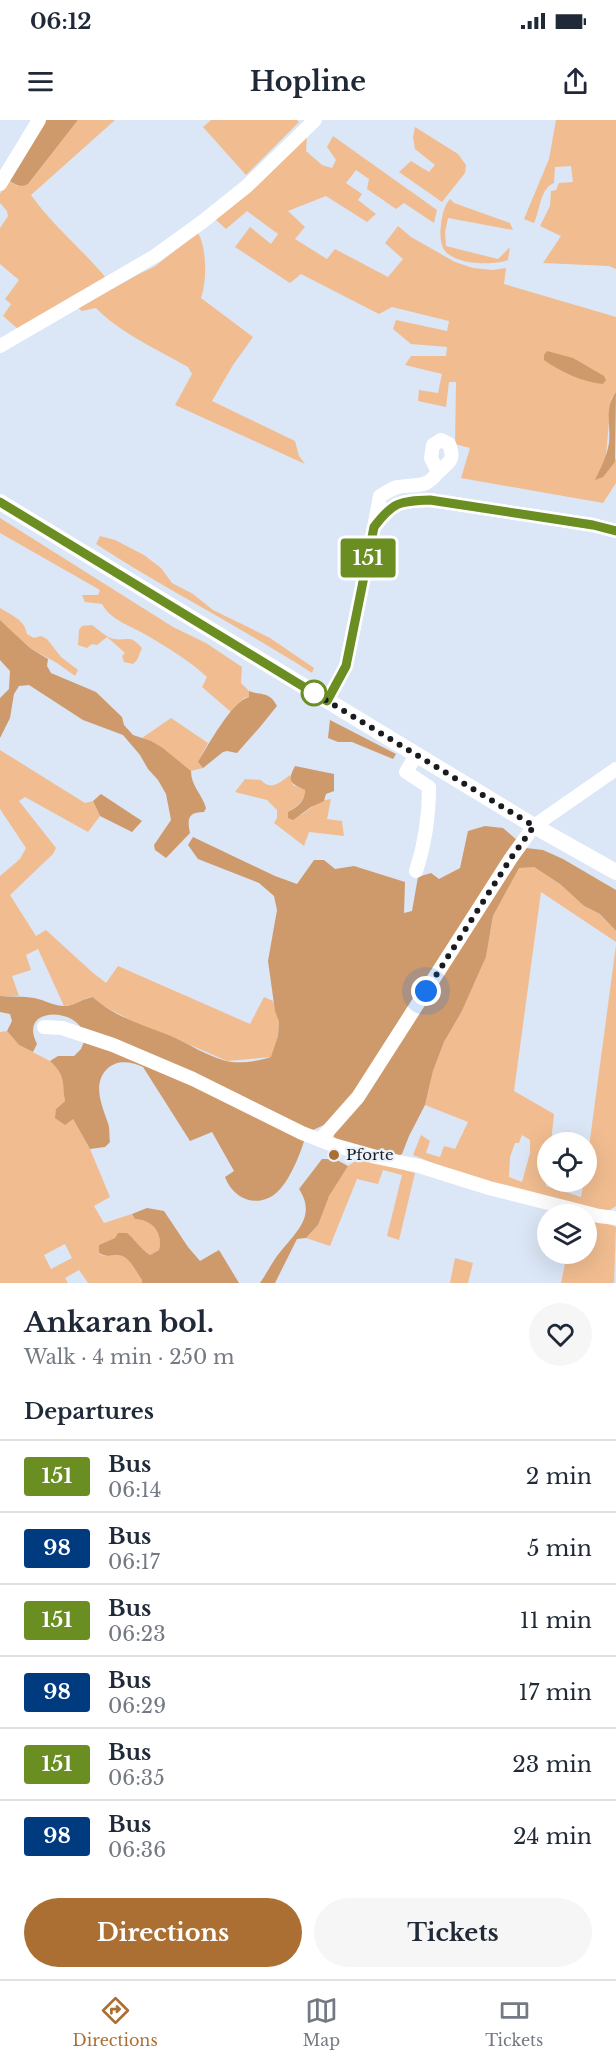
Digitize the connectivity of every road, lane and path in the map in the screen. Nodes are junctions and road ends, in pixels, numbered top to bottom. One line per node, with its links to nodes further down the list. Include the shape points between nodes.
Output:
1 (39, 120): 3 (street)
2 (315, 120): 4 (street, via 247,186 164,249)
3 (0, 184)
4 (0, 346)
5 (438, 472): 7 (street, via 422,486 395,487 381,496)
6 (0, 502): 9 (main road)
7 (374, 527): 8 (street, via 387,509 405,501 430,500); 9 (street, via 346,666)
8 (616, 531)
9 (327, 701): 10 (main road)
10 (416, 754): 12 (main road); 13 (street, via 406,772 429,787 424,848)
11 (616, 769): 12 (street)
12 (534, 826): 14 (main road); 16 (street, via 358,1097)
13 (416, 871)
14 (616, 872)
15 (44, 1027): 16 (street, via 62,1028 113,1045)
16 (320, 1140): 17 (street, via 489,1188)
17 (616, 1218)

